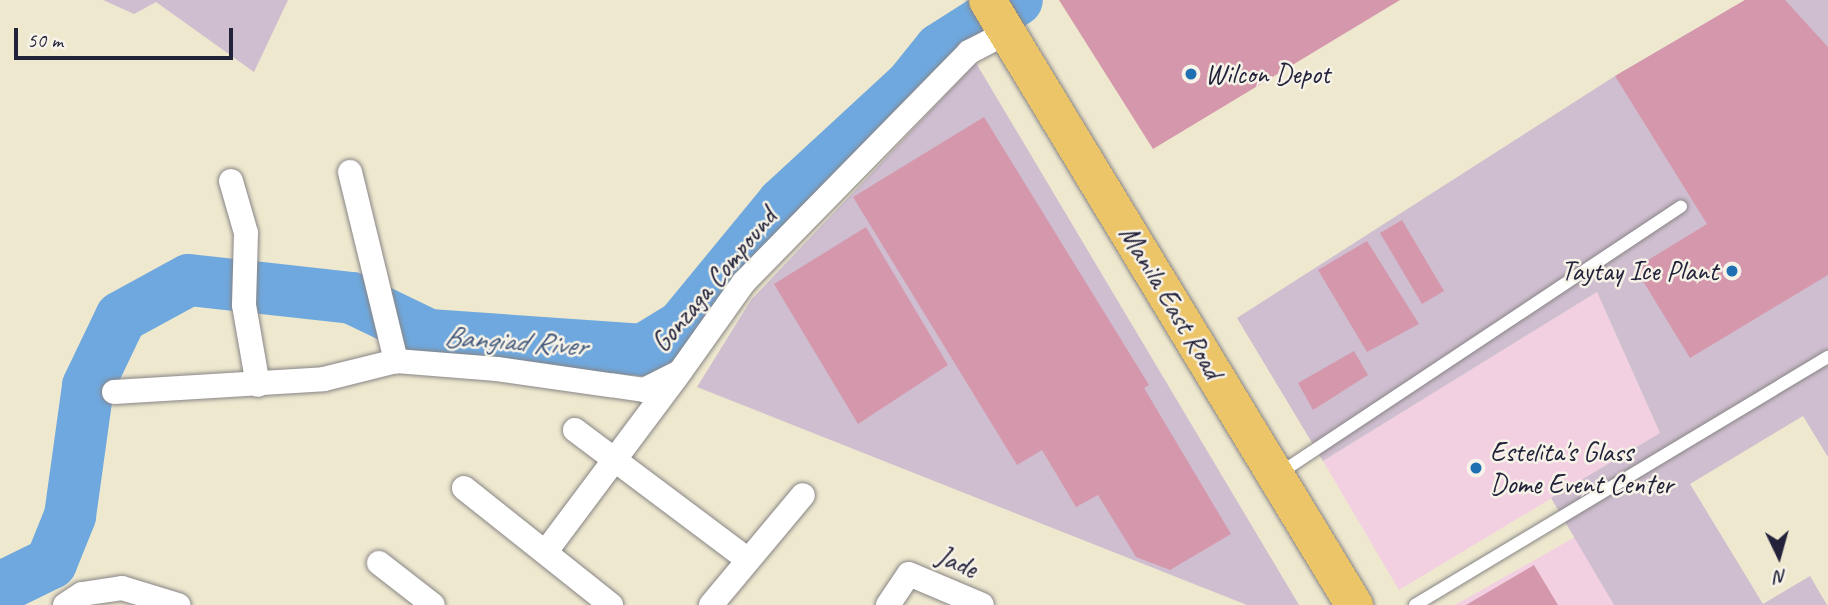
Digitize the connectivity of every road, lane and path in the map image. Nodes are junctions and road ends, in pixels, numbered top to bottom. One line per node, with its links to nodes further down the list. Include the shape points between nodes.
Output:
1 (996, 16): 7 (street, Gonzaga Compound, via 969,52 744,282); 12 (main road, Manila East Road)
2 (349, 172): 6 (street)
3 (231, 181): 8 (street, via 246,233 244,305)
4 (1681, 207): 12 (lane)
5 (1828, 357): 26 (lane)
6 (396, 361): 7 (street, Gonzaga Compound, via 498,369 644,390); 8 (street, Gonzaga Compound, via 324,379)
7 (680, 372): 11 (street)
8 (258, 385): 9 (street, Gonzaga Compound)
9 (114, 392)
10 (575, 430): 11 (street)
11 (615, 459): 15 (street); 16 (street)
12 (1277, 475): 25 (main road, Manila East Road)
13 (464, 488): 15 (street)
14 (803, 495): 16 (street)
15 (547, 550): 21 (street)
16 (748, 560): 22 (street)
17 (379, 563): 20 (street)
18 (65, 605): 19 (street, via 82,594 122,588)
19 (178, 605)
20 (433, 605)
21 (611, 605)
22 (711, 605)
23 (888, 605): 24 (street, Jade, via 909,574)
24 (982, 605)
25 (1354, 605)
26 (1415, 605)

